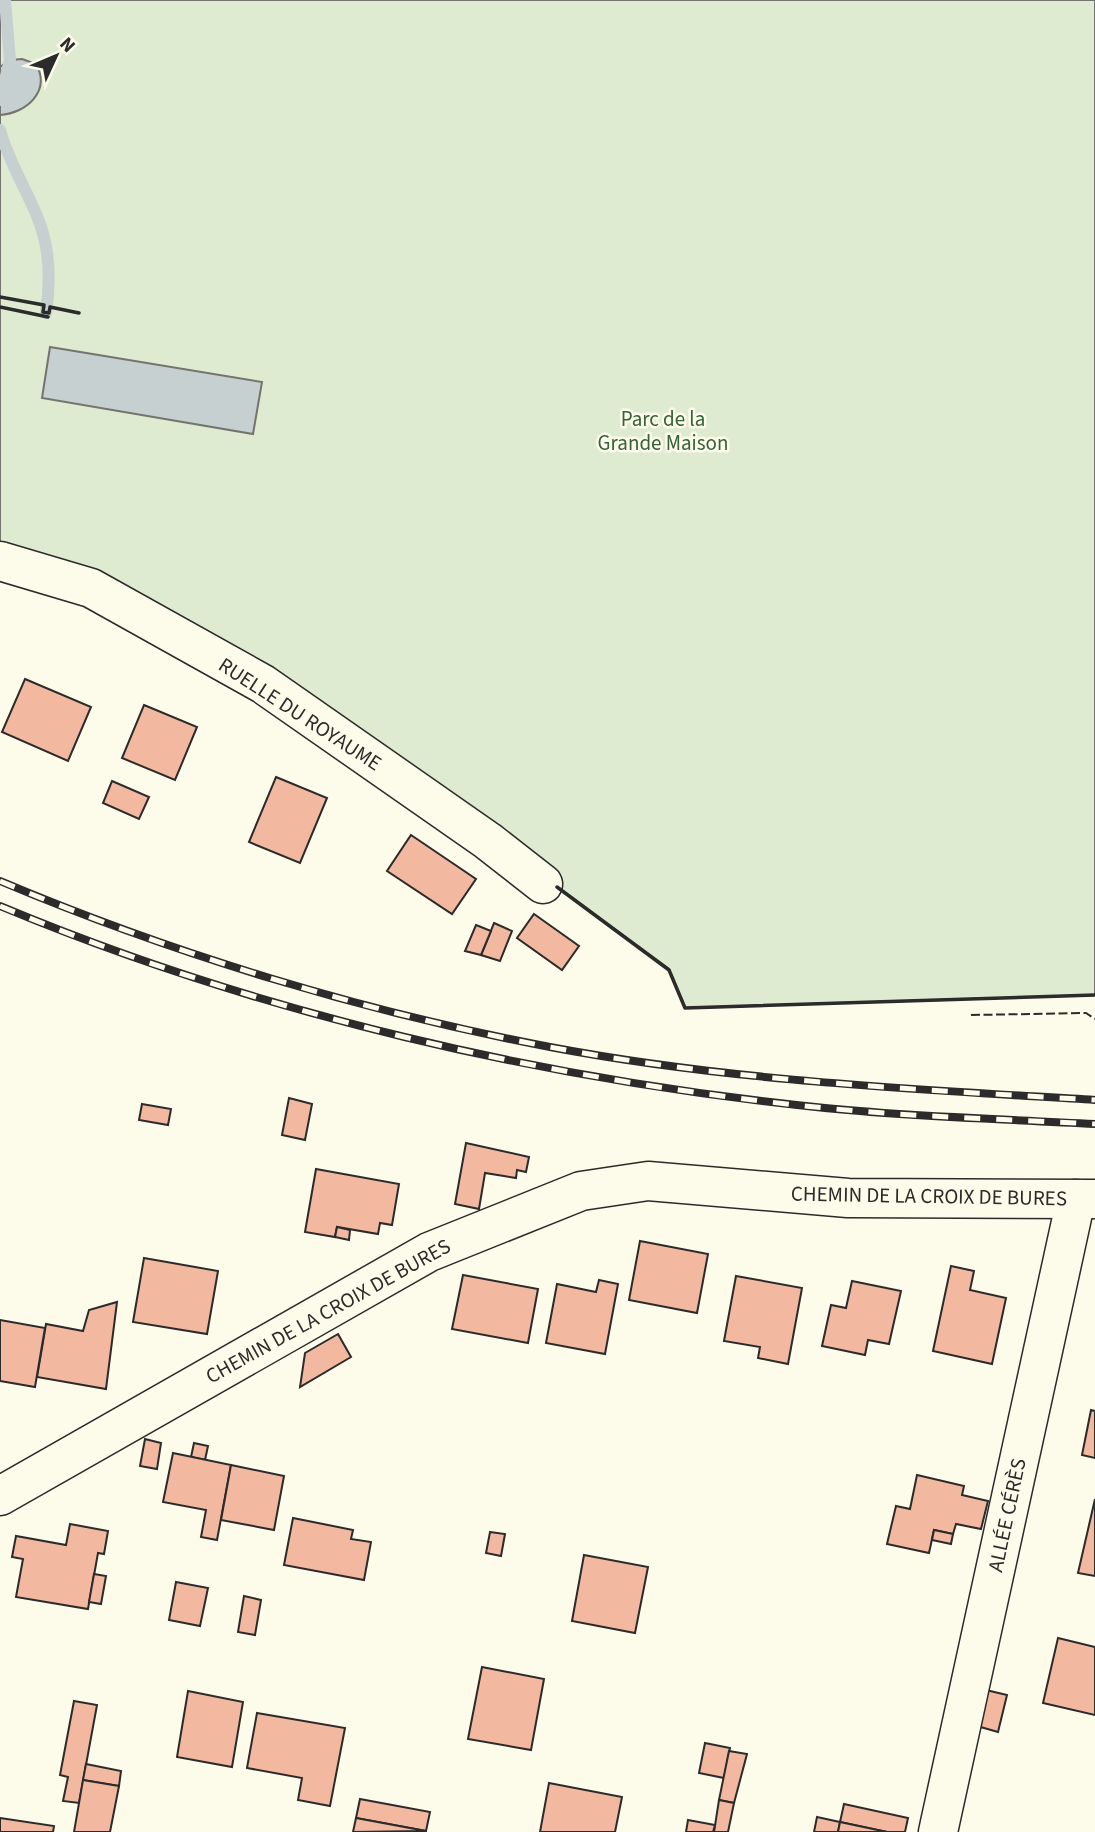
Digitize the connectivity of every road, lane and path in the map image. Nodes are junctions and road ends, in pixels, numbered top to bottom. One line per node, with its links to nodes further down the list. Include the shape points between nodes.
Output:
1 (0, 561): 2 (street, RUELLE DU ROYAUME, via 91,588 263,684)
2 (543, 884)
3 (1086, 1199): 4 (street, CHEMIN DE LA CROIX DE BURES, via 848,1198 648,1181 581,1192 429,1252); 5 (street, ALLÉE CÉRÈS)
4 (0, 1496)
5 (938, 1832)

